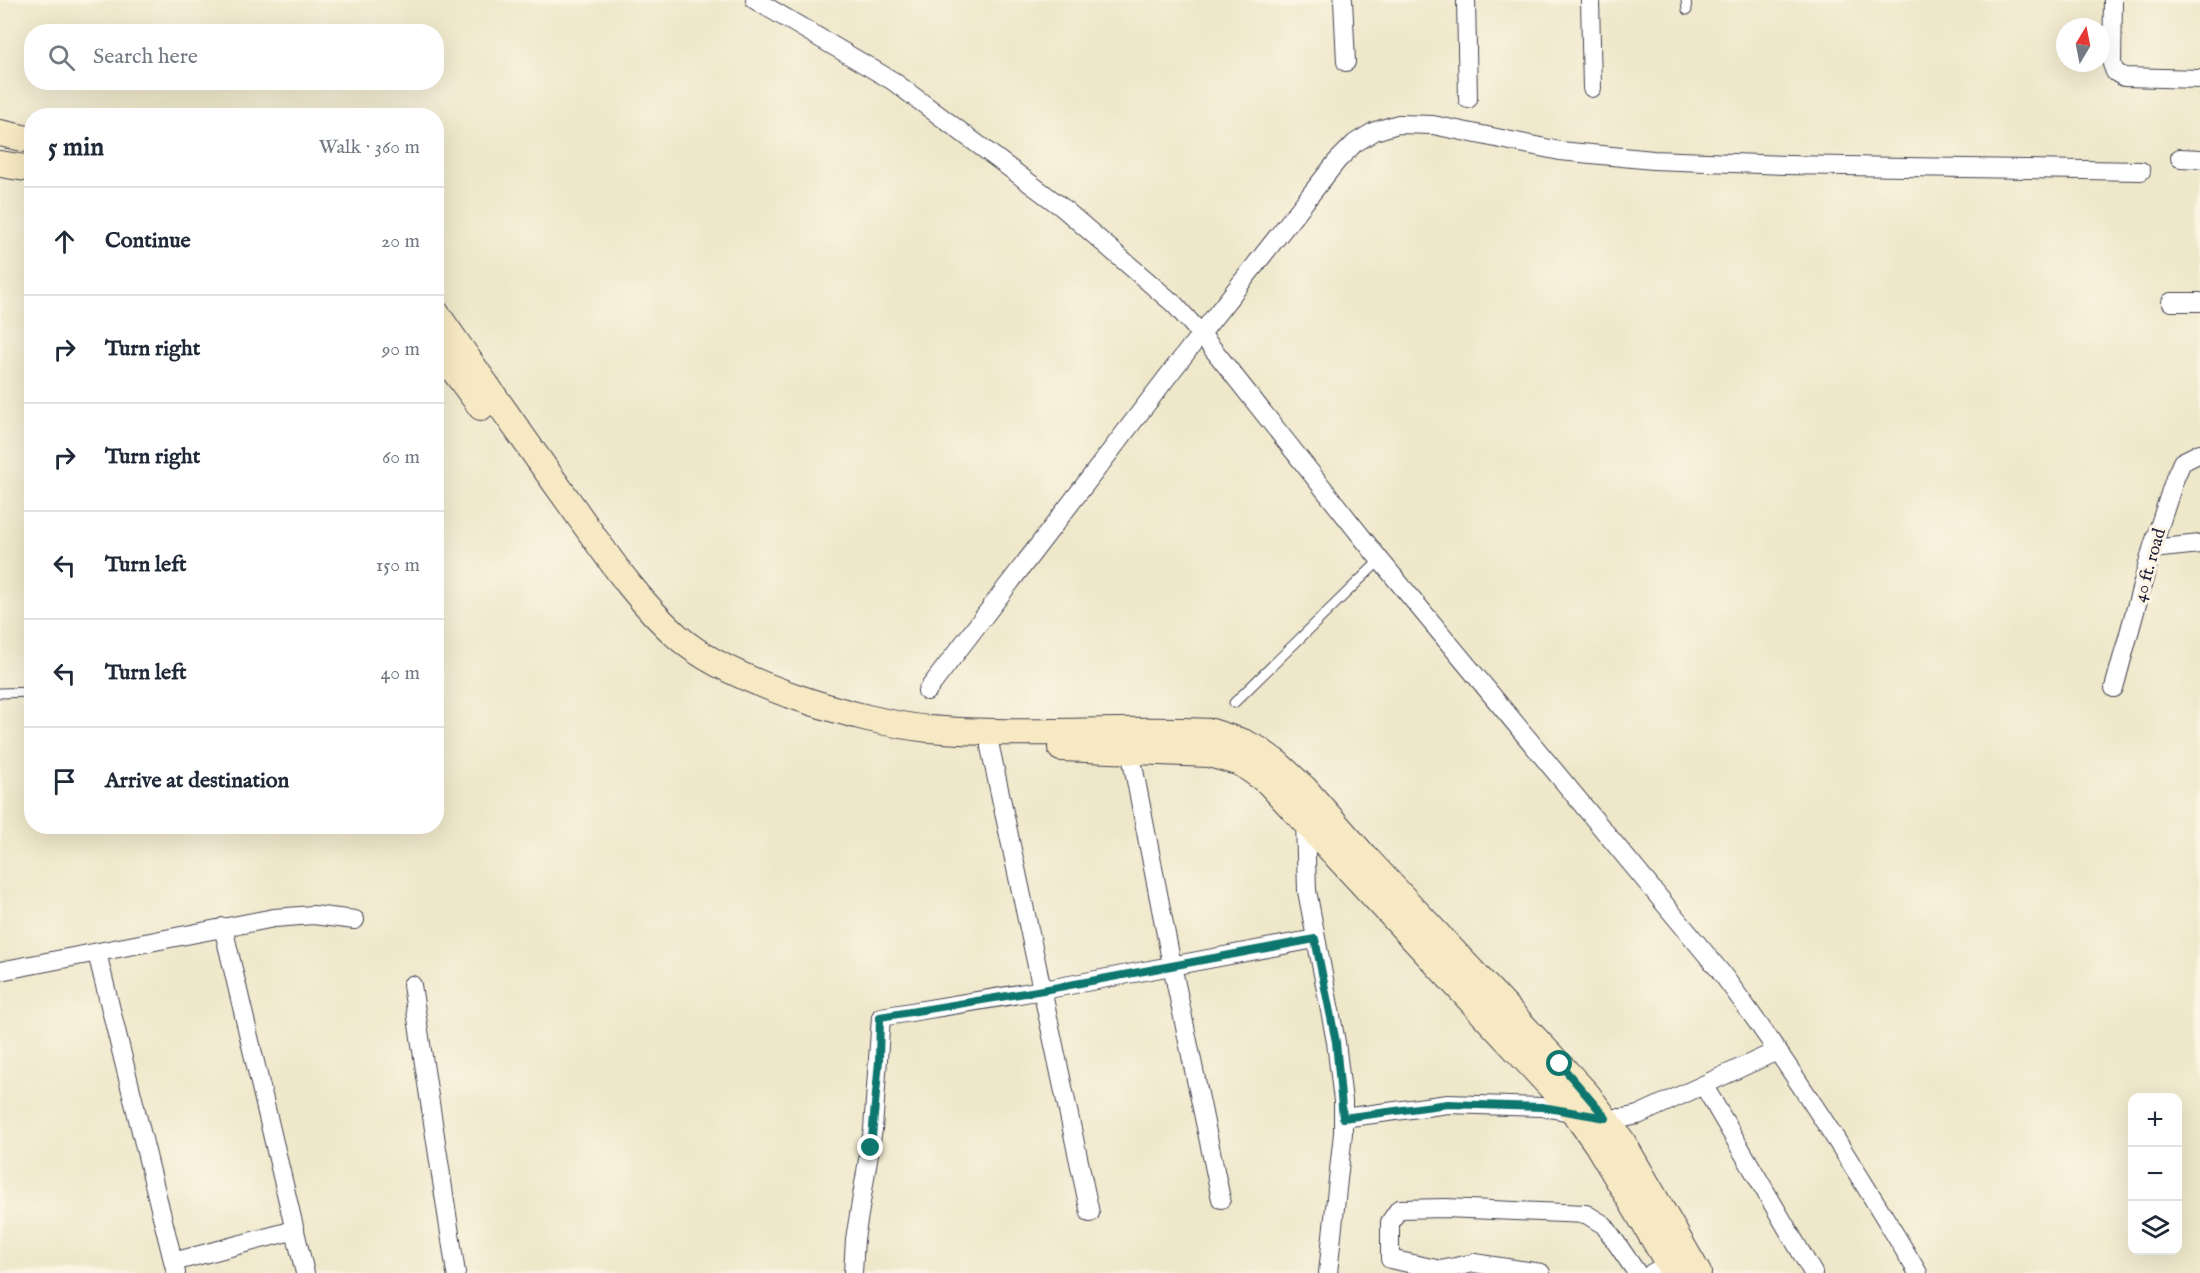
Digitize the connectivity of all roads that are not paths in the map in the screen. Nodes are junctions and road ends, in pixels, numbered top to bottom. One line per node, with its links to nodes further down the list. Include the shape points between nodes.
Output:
1 (755, 0): 20 (street, via 893,81 1063,208 1175,305)
2 (1344, 0): 6 (street)
3 (1466, 0): 9 (street)
4 (1590, 0): 8 (street)
5 (2113, 0): 7 (street, via 2115,72 2124,77)
6 (1346, 62)
7 (2200, 79)
8 (1592, 88)
9 (1468, 99)
10 (0, 133): 11 (street)
11 (24, 138)
12 (2180, 158): 13 (street)
13 (2200, 159)
14 (0, 164): 15 (street)
15 (24, 168)
16 (2141, 171): 20 (street, via 1653,160 1560,151 1432,125 1398,124 1374,130 1337,161)
17 (2170, 302): 18 (street)
18 (2200, 302)
19 (444, 324): 31 (street, via 587,527 657,617 714,661)
20 (1201, 334): 25 (street); 27 (street)
21 (444, 357): 31 (street, via 646,630 705,672 760,696)
22 (2200, 453): 24 (street, 40 ft. road, via 2182,462)
23 (2200, 544): 24 (street)
24 (2152, 549): 26 (street, 40 ft. road)
25 (1380, 560): 30 (lane); 43 (street, via 1713,962)
26 (2114, 688)
27 (927, 691)
28 (24, 692): 29 (lane)
29 (0, 693)
30 (1234, 703)
31 (818, 709): 32 (street, via 903,739); 47 (street, via 927,728 985,732 1190,731 1212,732 1243,741 1277,763 1305,789)
32 (990, 747): 33 (street); 42 (street)
33 (1130, 750): 34 (street, via 1209,754 1241,763 1268,782); 39 (street)
34 (1305, 821): 37 (street, via 1307,891); 45 (street)
35 (355, 921): 36 (street, via 313,915)
36 (223, 927): 38 (street); 50 (street)
37 (1315, 939): 39 (street); 46 (street, via 1336,1042)
38 (97, 953): 40 (street); 51 (street)
39 (1172, 965): 42 (street); 48 (street)
40 (0, 971)
41 (412, 985): 54 (street)
42 (1043, 990): 49 (street); 55 (street, via 880,1017 872,1138)
43 (1777, 1051): 44 (street); 61 (street)
44 (1704, 1086): 47 (street, via 1638,1115); 60 (street)
45 (1575, 1112): 46 (street, via 1448,1104); 47 (street); 52 (street, via 1597,1144)
46 (1343, 1118): 56 (street)
47 (1606, 1118): 59 (street)
48 (1221, 1199)
49 (1090, 1213)
50 (295, 1230): 51 (street); 53 (street)
51 (175, 1268)
52 (1665, 1270)
53 (305, 1273)
54 (456, 1273)
55 (852, 1273)
56 (1328, 1273)
57 (1541, 1273): 58 (street, via 1474,1263 1442,1270 1390,1259 1390,1222 1400,1209 1586,1214 1604,1225)
58 (1637, 1273)
59 (1698, 1273)
60 (1813, 1273)
61 (1918, 1273)

